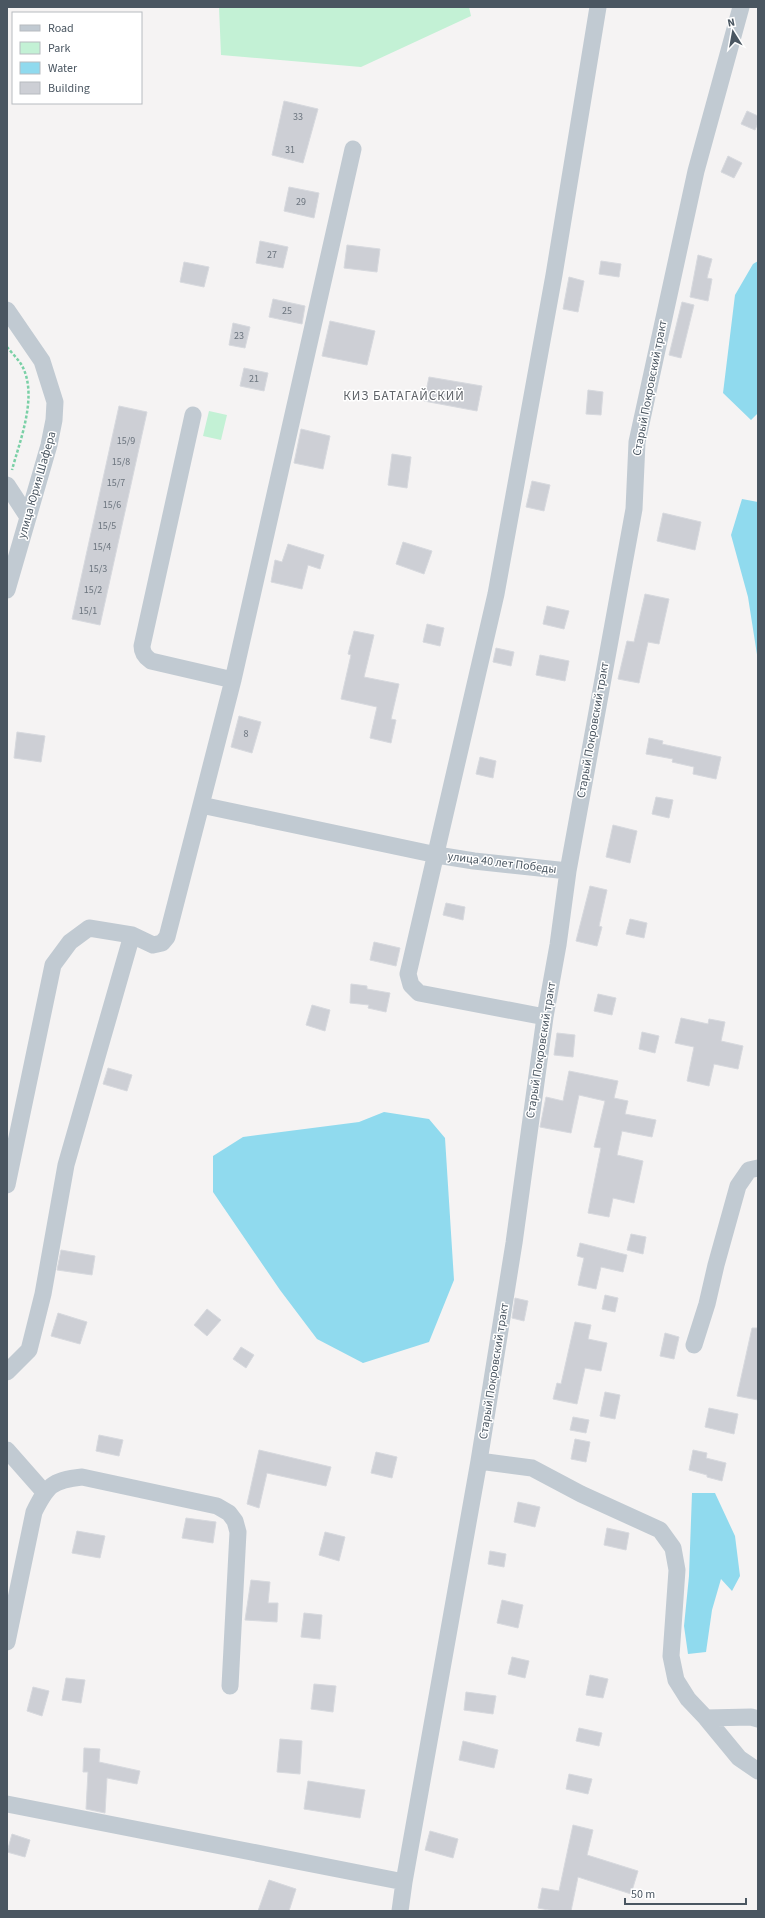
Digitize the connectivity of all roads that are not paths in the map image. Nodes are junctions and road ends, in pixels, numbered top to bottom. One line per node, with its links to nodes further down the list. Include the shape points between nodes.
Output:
1 (598, 7): 12 (street, via 554,275 496,594)
2 (741, 7): 13 (street, Старый Покровский тракт, via 696,171 637,442 634,510)
3 (353, 150): 10 (street)
4 (7, 310): 7 (street, улица Юрия Шафера, via 42,361 55,402 49,445)
5 (193, 415): 10 (street, via 142,651 150,660)
6 (7, 486): 7 (street)
7 (28, 517): 8 (street, улица Юрия Шафера)
8 (10, 569): 9 (street, улица Юрия Шафера)
9 (7, 590)
10 (233, 680): 11 (street)
11 (201, 805): 12 (street, улица 40 лет Победы); 14 (street, via 167,937 162,943 153,945)
12 (437, 855): 13 (street, улица 40 лет Победы); 15 (street, via 408,974 411,985 419,993)
13 (568, 871): 15 (street, Старый Покровский тракт)
14 (132, 935): 17 (street, via 89,928 70,942 53,964); 19 (street, via 66,1165 43,1294 29,1350)
15 (545, 1017): 21 (street, Старый Покровский тракт, via 514,1243)
16 (758, 1168): 18 (street, via 748,1170 738,1186)
17 (7, 1185)
18 (694, 1344)
19 (7, 1372)
20 (7, 1450): 22 (street)
21 (479, 1461): 25 (street, via 532,1468 581,1494 660,1530 673,1548 677,1570 671,1656 676,1680 688,1699); 29 (street, Старый Покровский тракт)
22 (44, 1492): 23 (street, via 34,1512); 24 (street, via 61,1479 82,1477 200,1501 229,1513 238,1532)
23 (7, 1642)
24 (230, 1686)
25 (706, 1718): 26 (street); 27 (street, via 739,1758)
26 (758, 1719)
27 (758, 1771)
28 (7, 1804): 29 (street)
29 (404, 1882): 30 (street, Старый Покровский тракт)
30 (400, 1911)

